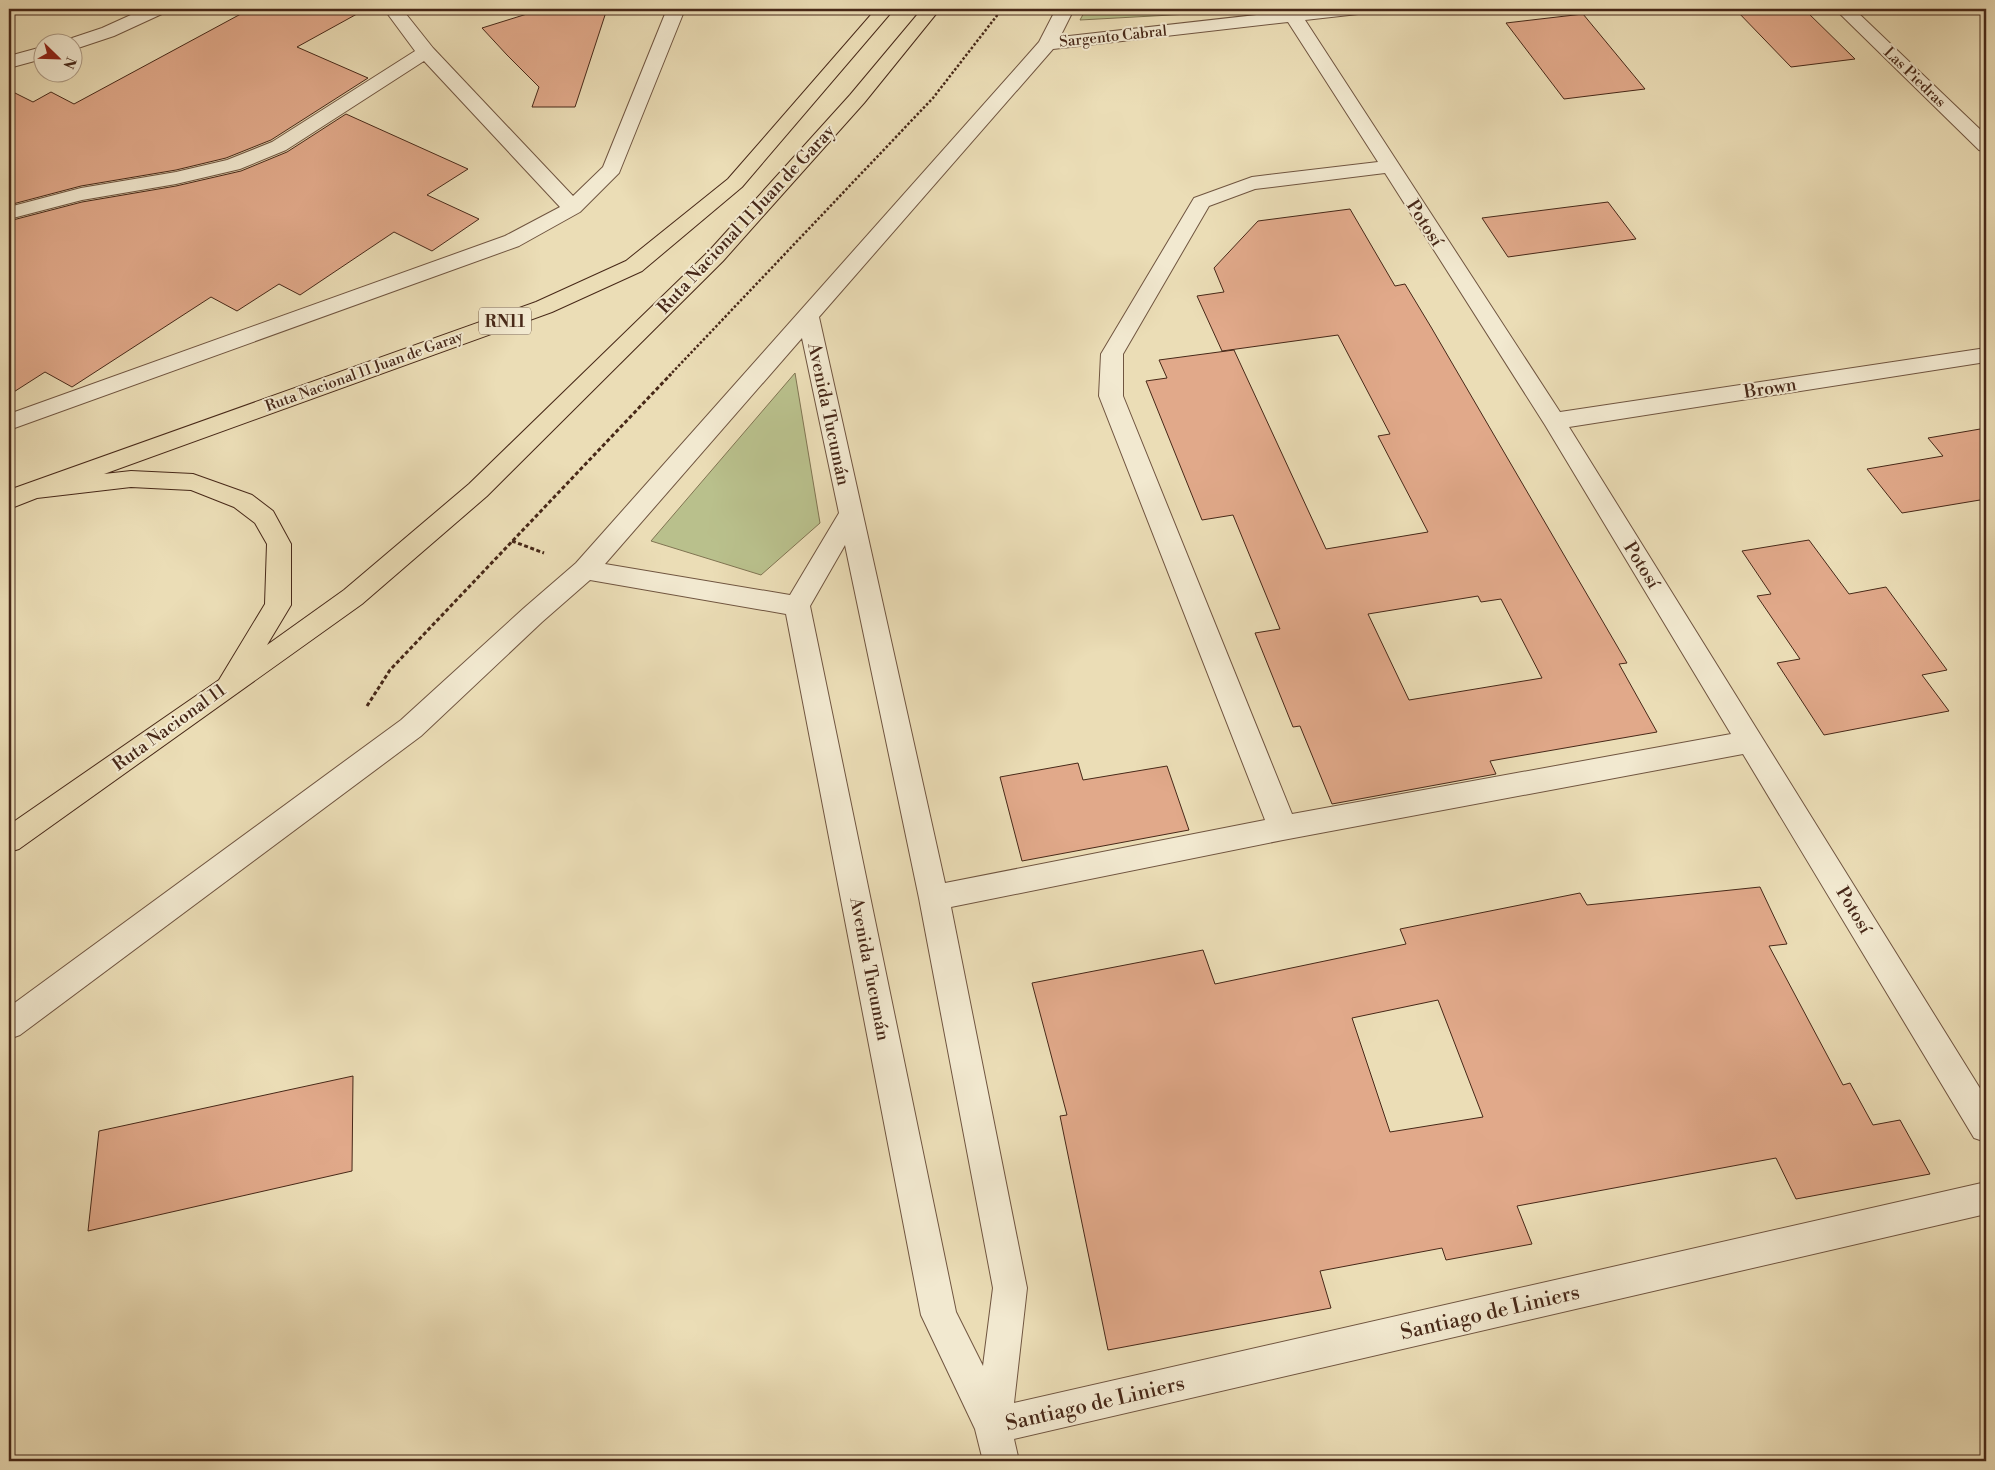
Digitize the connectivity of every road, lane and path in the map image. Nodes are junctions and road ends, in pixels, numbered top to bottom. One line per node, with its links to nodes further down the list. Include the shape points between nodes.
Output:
1 (158, 9): 11 (street)
2 (393, 9): 13 (street)
3 (676, 9): 18 (street, via 612,169)
4 (885, 9): 24 (highway, Ruta Nacional 11 Juan de Garay / RN11, via 735,183 634,266 544,306)
5 (931, 9): 29 (highway, Ruta Nacional 11 Juan de Garay / RN11, via 857,99 716,256 478,490 353,597)
6 (1002, 9): 30 (path, via 932,98 390,670)
7 (1065, 9): 12 (street)
8 (1358, 9): 10 (street, Sargento Cabral)
9 (1844, 9): 16 (street, Las Piedras)
10 (1291, 13): 12 (street, Sargento Cabral); 17 (street, Potosí)
11 (82, 41)
12 (1047, 44): 20 (street)
13 (426, 52): 18 (street); 19 (street, via 279,146 234,165 81,194)
14 (32, 56): 15 (street)
15 (9, 62)
16 (1986, 146)
17 (1389, 167): 22 (street, Potosí); 32 (street, via 1252,183 1201,202 1112,354 1110,396)
18 (573, 208): 23 (street, via 512,241)
19 (9, 213)
20 (808, 315): 26 (street, Avenida Tucumán); 27 (street)
21 (1986, 356): 22 (street, Brown)
22 (1554, 421): 31 (street, Potosí)
23 (9, 422)
24 (33, 490): 25 (highway, Ruta Nacional 11 / RN11); 29 (highway, Ruta Nacional 11 / RN11, via 131,479 193,482 242,501 264,517 279,544 278,605)
25 (9, 500)
26 (851, 514): 28 (street); 34 (street, Avenida Tucumán)
27 (585, 570): 28 (street); 35 (street, via 411,728)
28 (797, 606): 38 (street, Avenida Tucumán, via 939,1315)
29 (228, 688): 33 (highway, Ruta Nacional 11 / RN11)
30 (364, 710)
31 (1751, 741): 32 (street); 36 (street, Potosí)
32 (1283, 828): 34 (street)
33 (9, 840)
34 (934, 898): 38 (street, Avenida Tucumán, via 1010,1288)
35 (9, 1025)
36 (1986, 1127)
37 (1986, 1198): 38 (street, Santiago de Liniers)
38 (994, 1426): 39 (street, Avenida Tucumán)
39 (1001, 1461)

